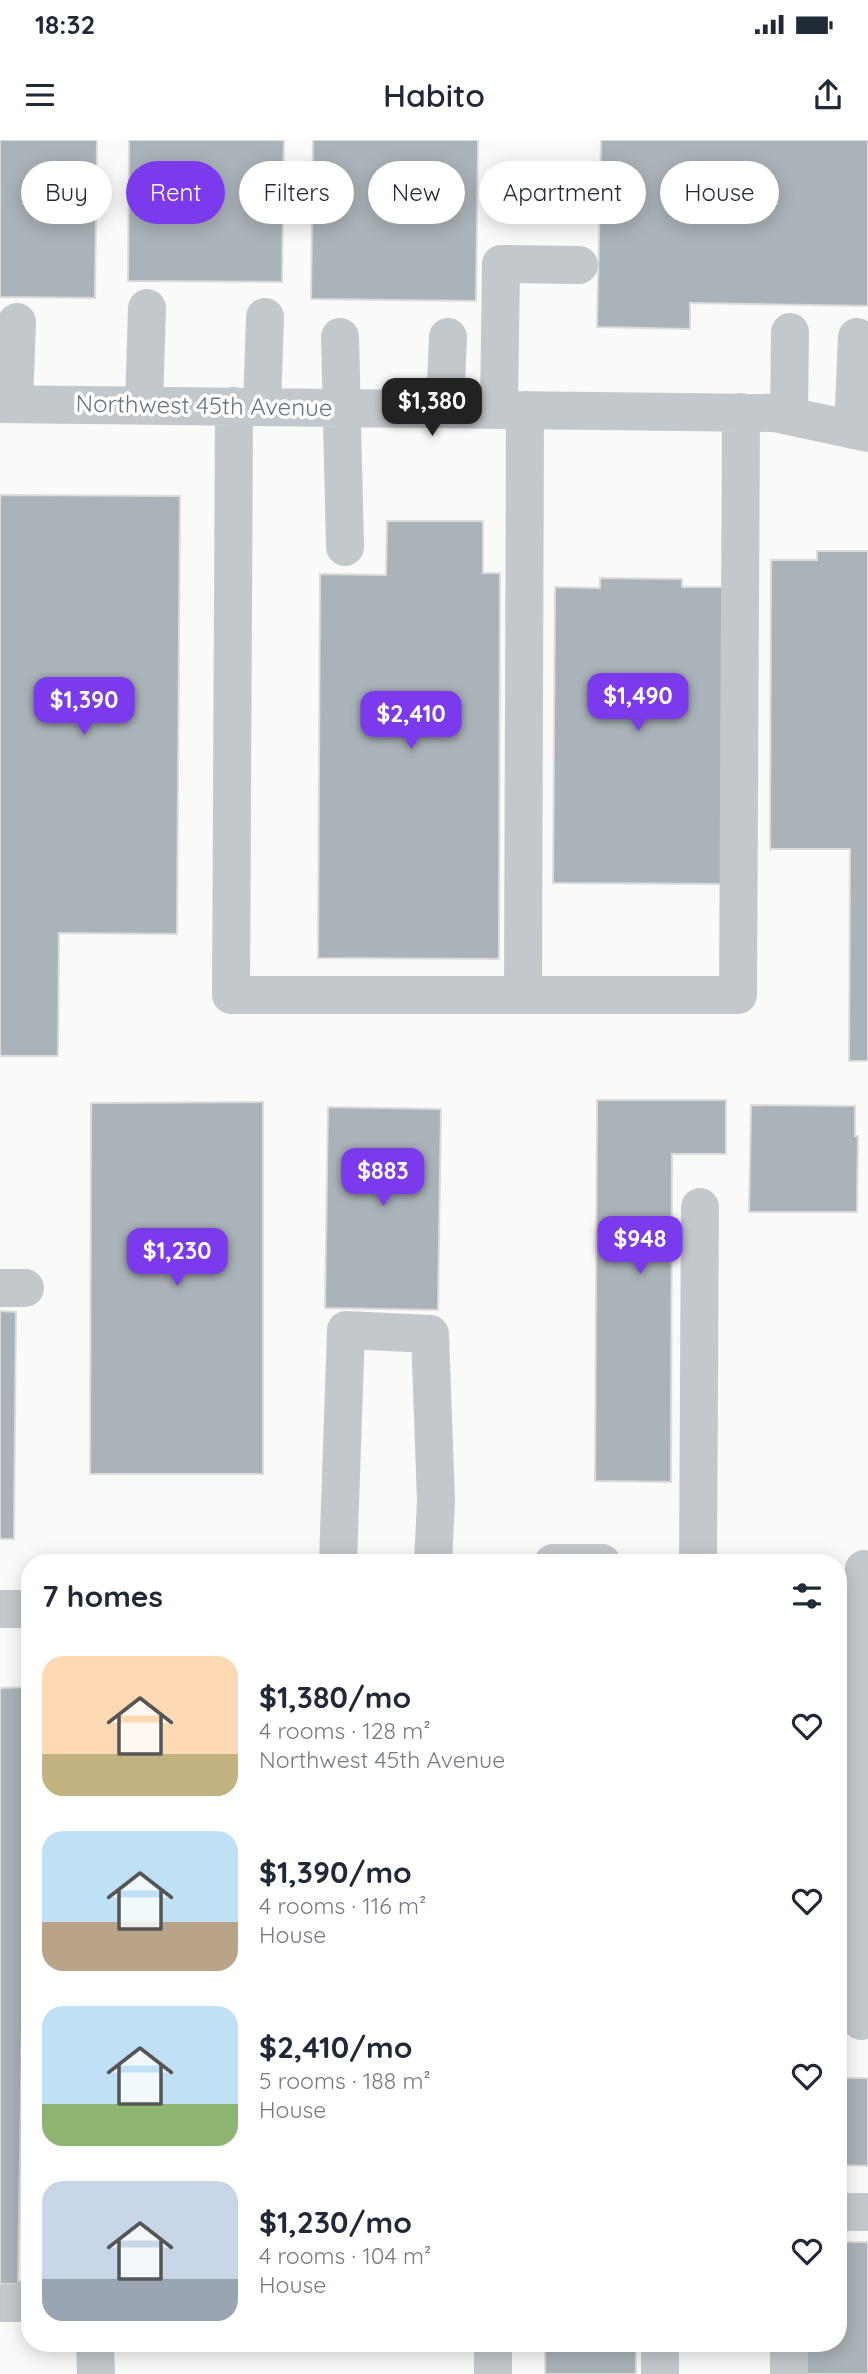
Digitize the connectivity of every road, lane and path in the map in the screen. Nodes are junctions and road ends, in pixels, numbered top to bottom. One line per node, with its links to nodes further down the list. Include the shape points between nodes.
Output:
1 (579, 265): 14 (street, via 501,264)
2 (147, 308): 10 (street)
3 (265, 317): 11 (street)
4 (17, 322): 9 (street)
5 (790, 332): 16 (street)
6 (340, 337): 12 (street)
7 (448, 337): 13 (street)
8 (857, 337): 17 (street)
9 (7, 404): 10 (street, Northwest 45th Avenue)
10 (145, 405): 11 (street, Northwest 45th Avenue)
11 (248, 407): 12 (street, Northwest 45th Avenue); 19 (street, via 231,995)
12 (342, 407): 13 (street, Northwest 45th Avenue); 18 (street)
13 (445, 409): 14 (street, Northwest 45th Avenue)
14 (512, 410): 15 (street, Northwest 45th Avenue); 19 (street)
15 (741, 412): 16 (street, Northwest 45th Avenue); 19 (street, via 738,995)
16 (789, 416): 17 (street, Northwest 45th Avenue)
17 (860, 432)
18 (345, 547)
19 (523, 995)
20 (700, 1207): 23 (street)
21 (338, 1554): 22 (street, via 346,1330 430,1334)
22 (433, 1554)
23 (698, 1554)
24 (857, 1569): 27 (street)
25 (0, 1609): 26 (street)
26 (21, 1609)
27 (861, 2021)
28 (847, 2212): 29 (street)
29 (868, 2212)
30 (0, 2303): 31 (street)
31 (21, 2303)
32 (95, 2352): 36 (street)
33 (493, 2352): 37 (street)
34 (660, 2352): 38 (street)
35 (789, 2352): 39 (street)
36 (96, 2374)
37 (494, 2374)
38 (660, 2374)
39 (789, 2374)

